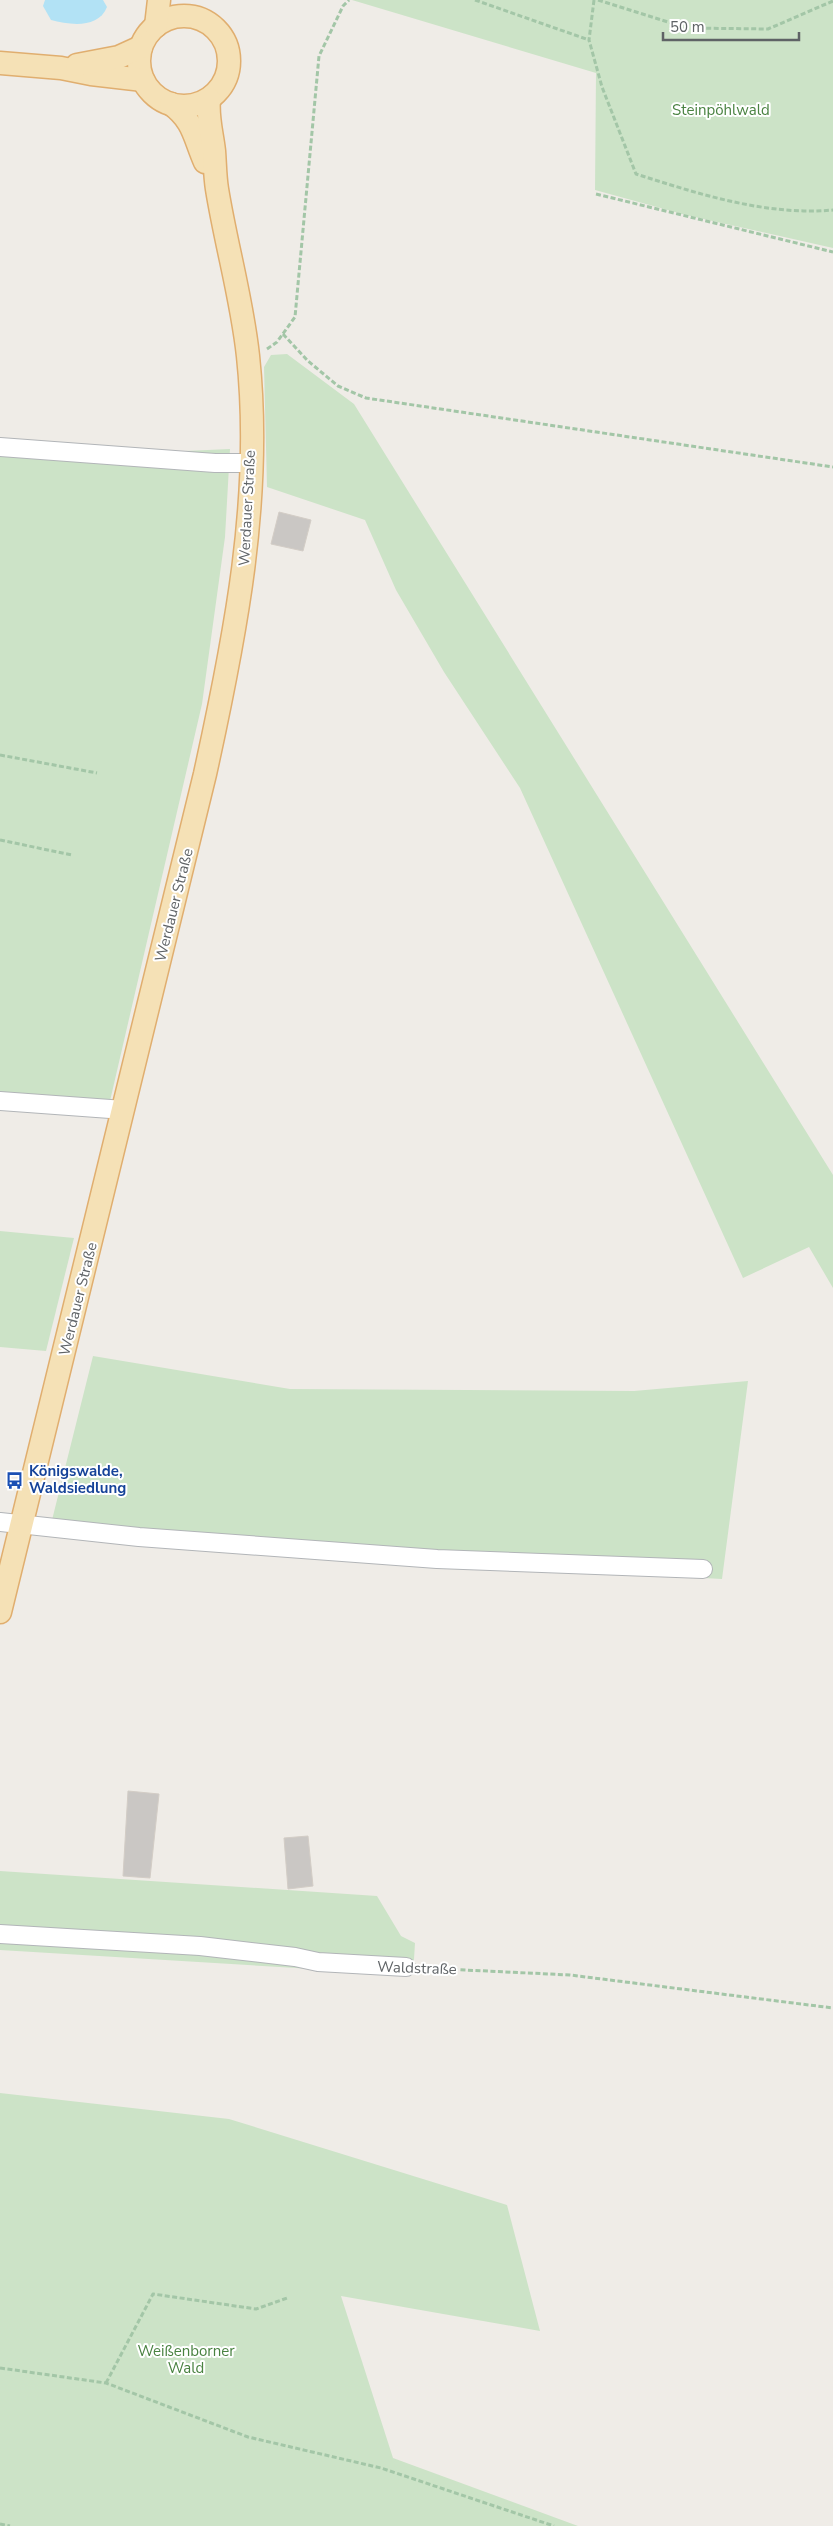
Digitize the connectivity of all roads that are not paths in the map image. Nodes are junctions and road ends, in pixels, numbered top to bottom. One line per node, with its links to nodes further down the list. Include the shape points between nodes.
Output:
1 (159, 0): 4 (main road)
2 (179, 0): 3 (main road, via 182,8)
3 (194, 17): 4 (main road, via 174,17); 9 (main road, via 217,30 229,53 226,79)
4 (156, 26): 5 (main road)
5 (141, 47): 7 (main road, via 119,57); 8 (main road)
6 (0, 63): 7 (main road)
7 (61, 68): 8 (main road)
8 (143, 80): 10 (main road, via 159,99)
9 (209, 99): 10 (main road, via 184,106); 11 (main road, Werdauer Straße, via 208,121)
10 (171, 104): 11 (main road, Werdauer Straße, via 191,124)
11 (217, 188): 13 (main road, Werdauer Straße, via 248,356)
12 (0, 447): 13 (lane)
13 (251, 463): 15 (main road, Werdauer Straße, via 244,570 222,699)
14 (0, 1101): 15 (lane)
15 (124, 1110): 16 (main road, Werdauer Straße)
16 (11, 1524): 17 (lane, via 437,1559); 18 (main road, Werdauer Straße)
17 (702, 1569)
18 (0, 1612)
19 (0, 1934): 20 (lane, Waldstraße, via 200,1946 295,1956 318,1962)
20 (406, 1967)

